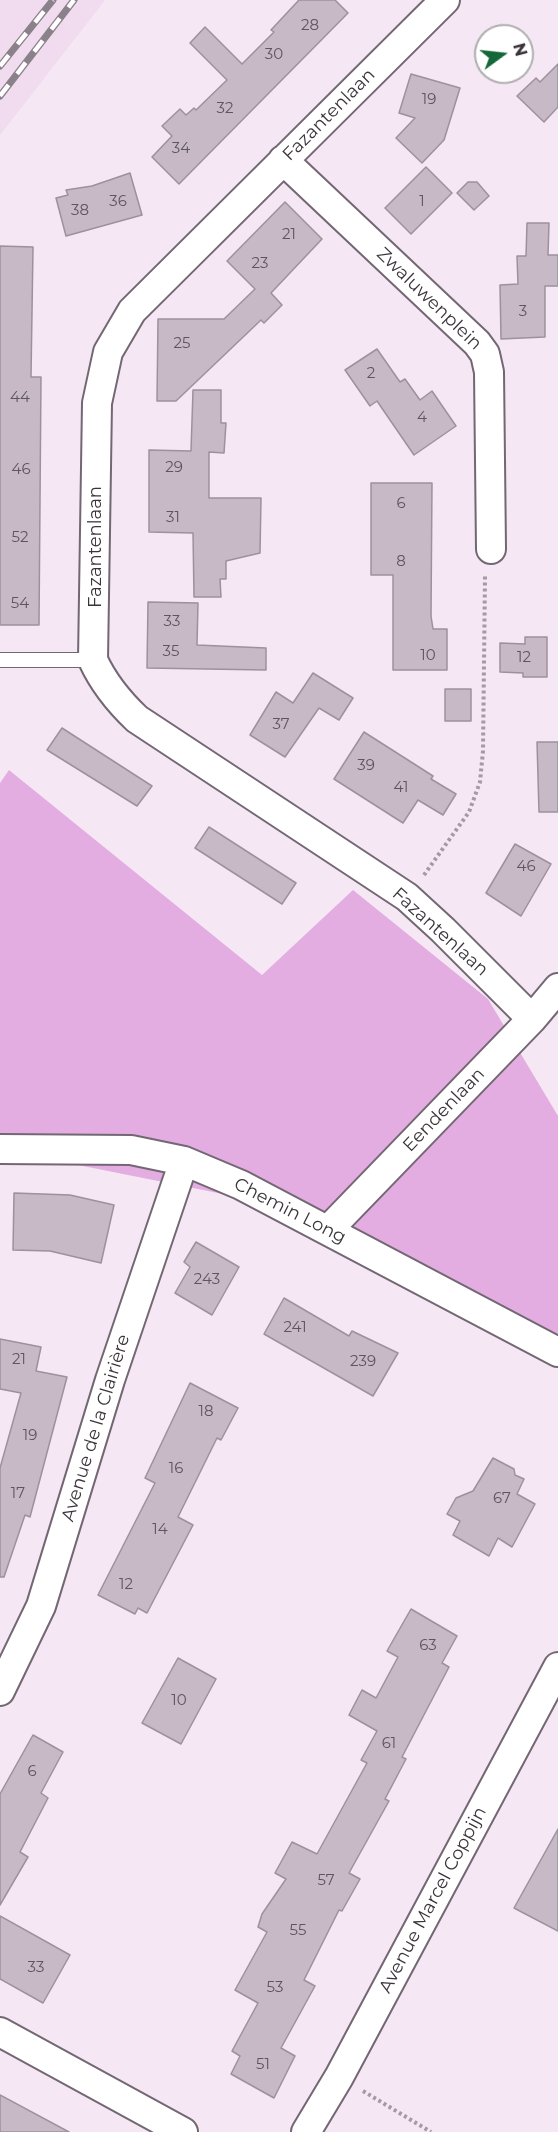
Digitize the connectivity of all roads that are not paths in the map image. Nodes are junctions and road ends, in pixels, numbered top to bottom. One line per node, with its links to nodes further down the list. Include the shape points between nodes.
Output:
1 (445, 0): 2 (street, Fazantenlaan)
2 (283, 160): 3 (street, Zwaluwenplein, via 477,343 484,354 489,372); 5 (street, Fazantenlaan, via 132,311 108,352 97,403)
3 (491, 549)
4 (0, 660): 5 (lane)
5 (93, 660): 7 (street, Fazantenlaan, via 116,699 137,719 407,897)
6 (558, 988): 7 (street, Eendenlaan)
7 (532, 1019): 10 (street, Eendenlaan)
8 (0, 1149): 9 (street, Chemin Long, via 131,1150)
9 (184, 1161): 10 (street, Chemin Long); 13 (street, Avenue de la Clairière, via 110,1380 41,1606)
10 (328, 1230): 11 (street, Chemin Long)
11 (558, 1352)
12 (558, 1667): 16 (street, Avenue Marcel Coppijn)
13 (0, 1690)
14 (0, 2032): 15 (street)
15 (183, 2132)
16 (306, 2132)

